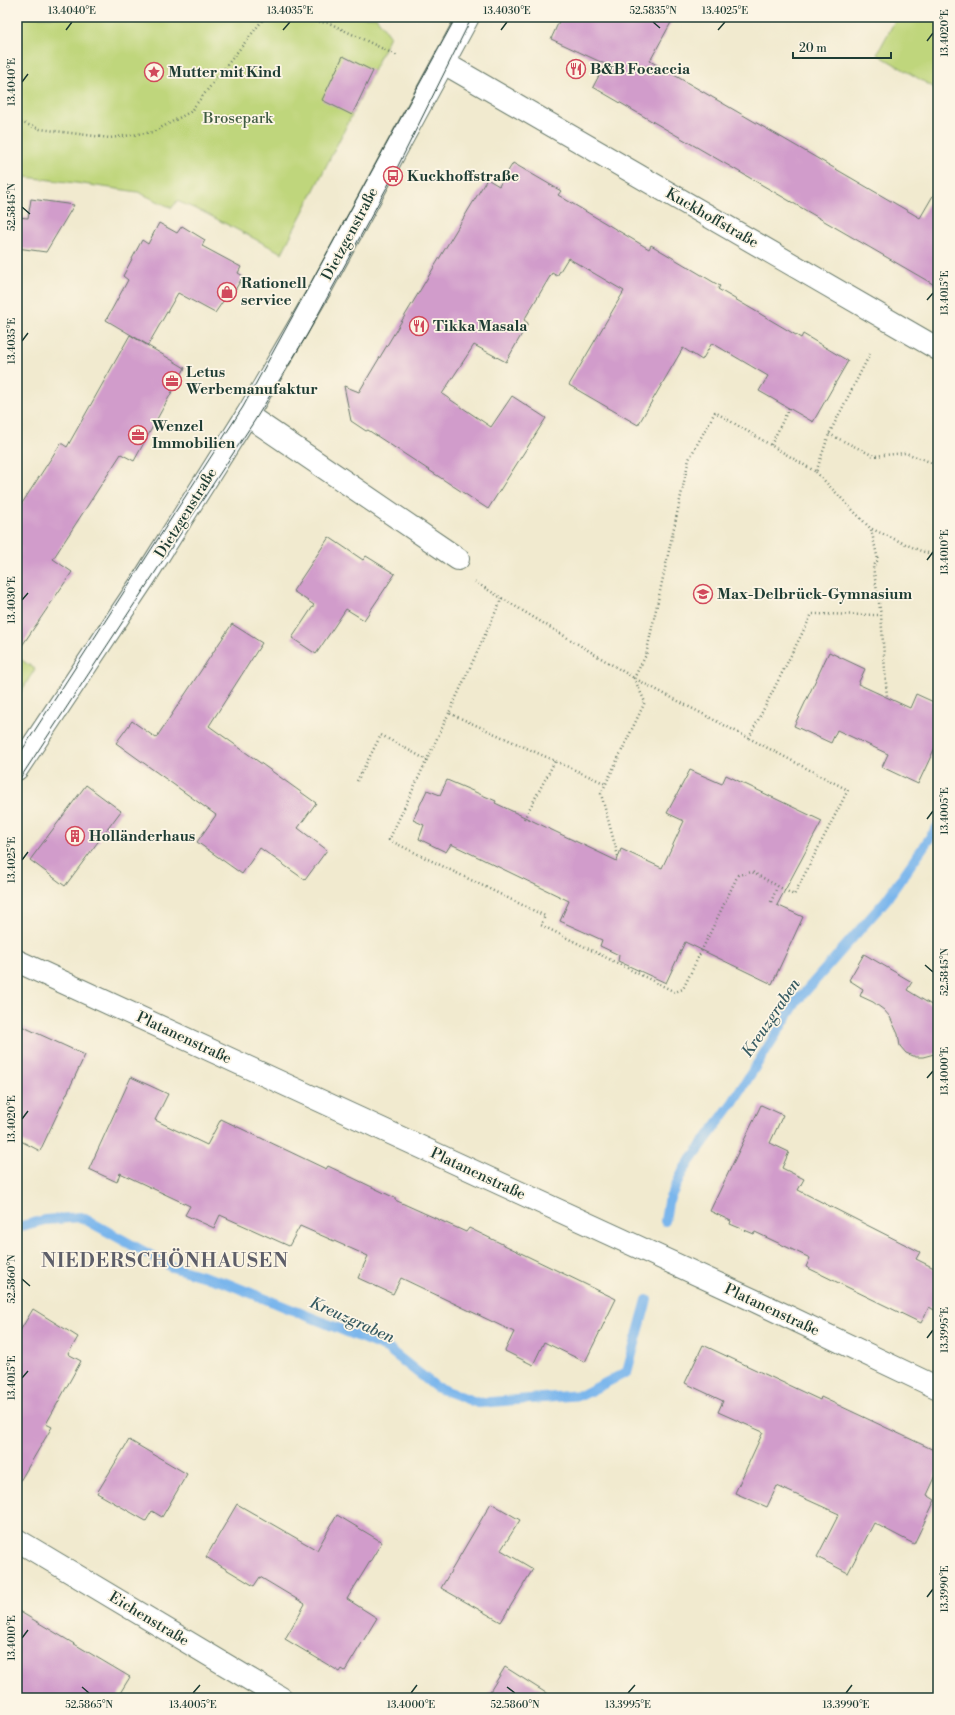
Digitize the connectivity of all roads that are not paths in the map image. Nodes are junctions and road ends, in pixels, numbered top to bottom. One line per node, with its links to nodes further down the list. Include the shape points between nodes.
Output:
1 (468, 17): 2 (street, Dietzgenstraße)
2 (444, 63): 3 (street, Kuckhoffstraße); 4 (street, Dietzgenstraße, via 321,288)
3 (938, 349)
4 (248, 414): 5 (street); 6 (street, Dietzgenstraße, via 145,577)
5 (458, 559)
6 (17, 769)
7 (17, 961): 8 (street, Platanenstraße, via 753,1300)
8 (938, 1388)
9 (17, 1540): 10 (street, Eichenstraße)
10 (281, 1698)

